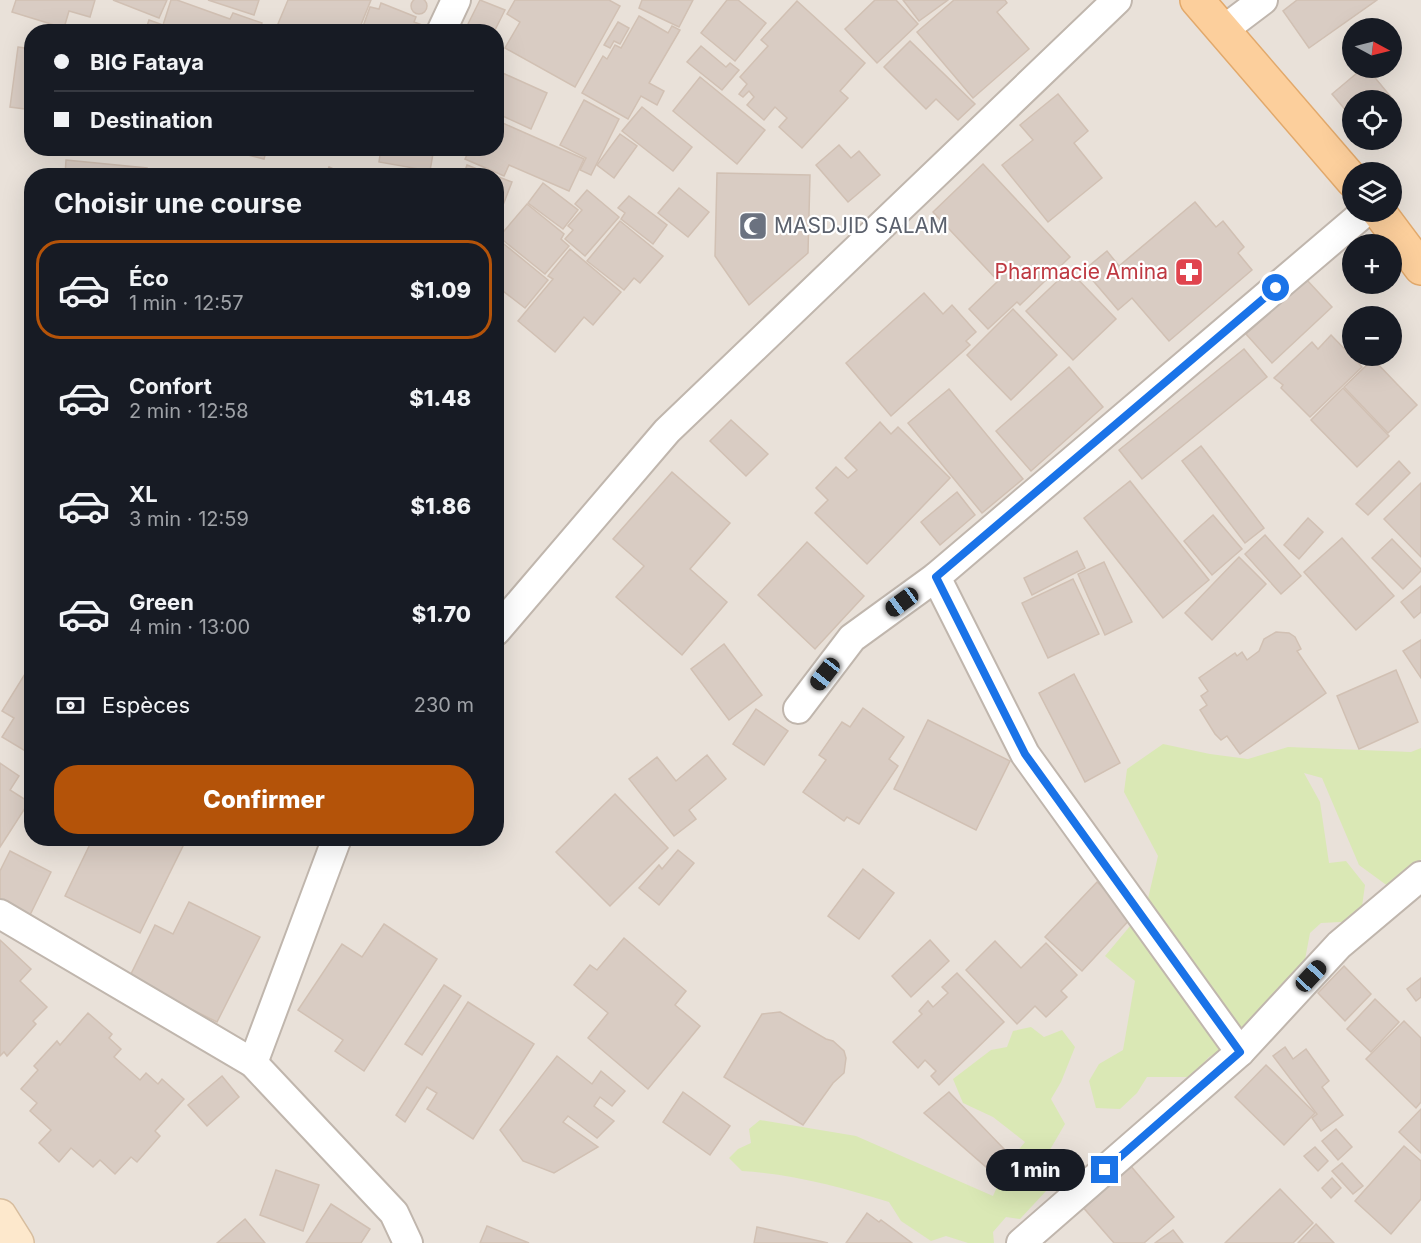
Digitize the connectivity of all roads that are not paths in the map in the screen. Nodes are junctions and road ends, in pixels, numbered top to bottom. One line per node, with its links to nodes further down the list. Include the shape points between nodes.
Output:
1 (456, 0): 5 (street)
2 (1117, 0): 12 (street, via 667,431)
3 (1197, 0): 6 (main road)
4 (1263, 0): 6 (street)
5 (445, 24)
6 (1222, 31): 7 (main road)
7 (1342, 168)
8 (1353, 222): 11 (street)
9 (1386, 222): 10 (main road)
10 (1421, 268)
11 (936, 577): 13 (street, via 852,638); 17 (street, via 1025,754)
12 (504, 622)
13 (798, 709)
14 (334, 846): 18 (street)
15 (1421, 876): 17 (street, via 1339,945)
16 (0, 914): 18 (street)
17 (1240, 1052): 22 (street)
18 (254, 1063): 21 (street, via 394,1213)
19 (0, 1216): 20 (street)
20 (17, 1243)
21 (408, 1243)
22 (1021, 1243)

